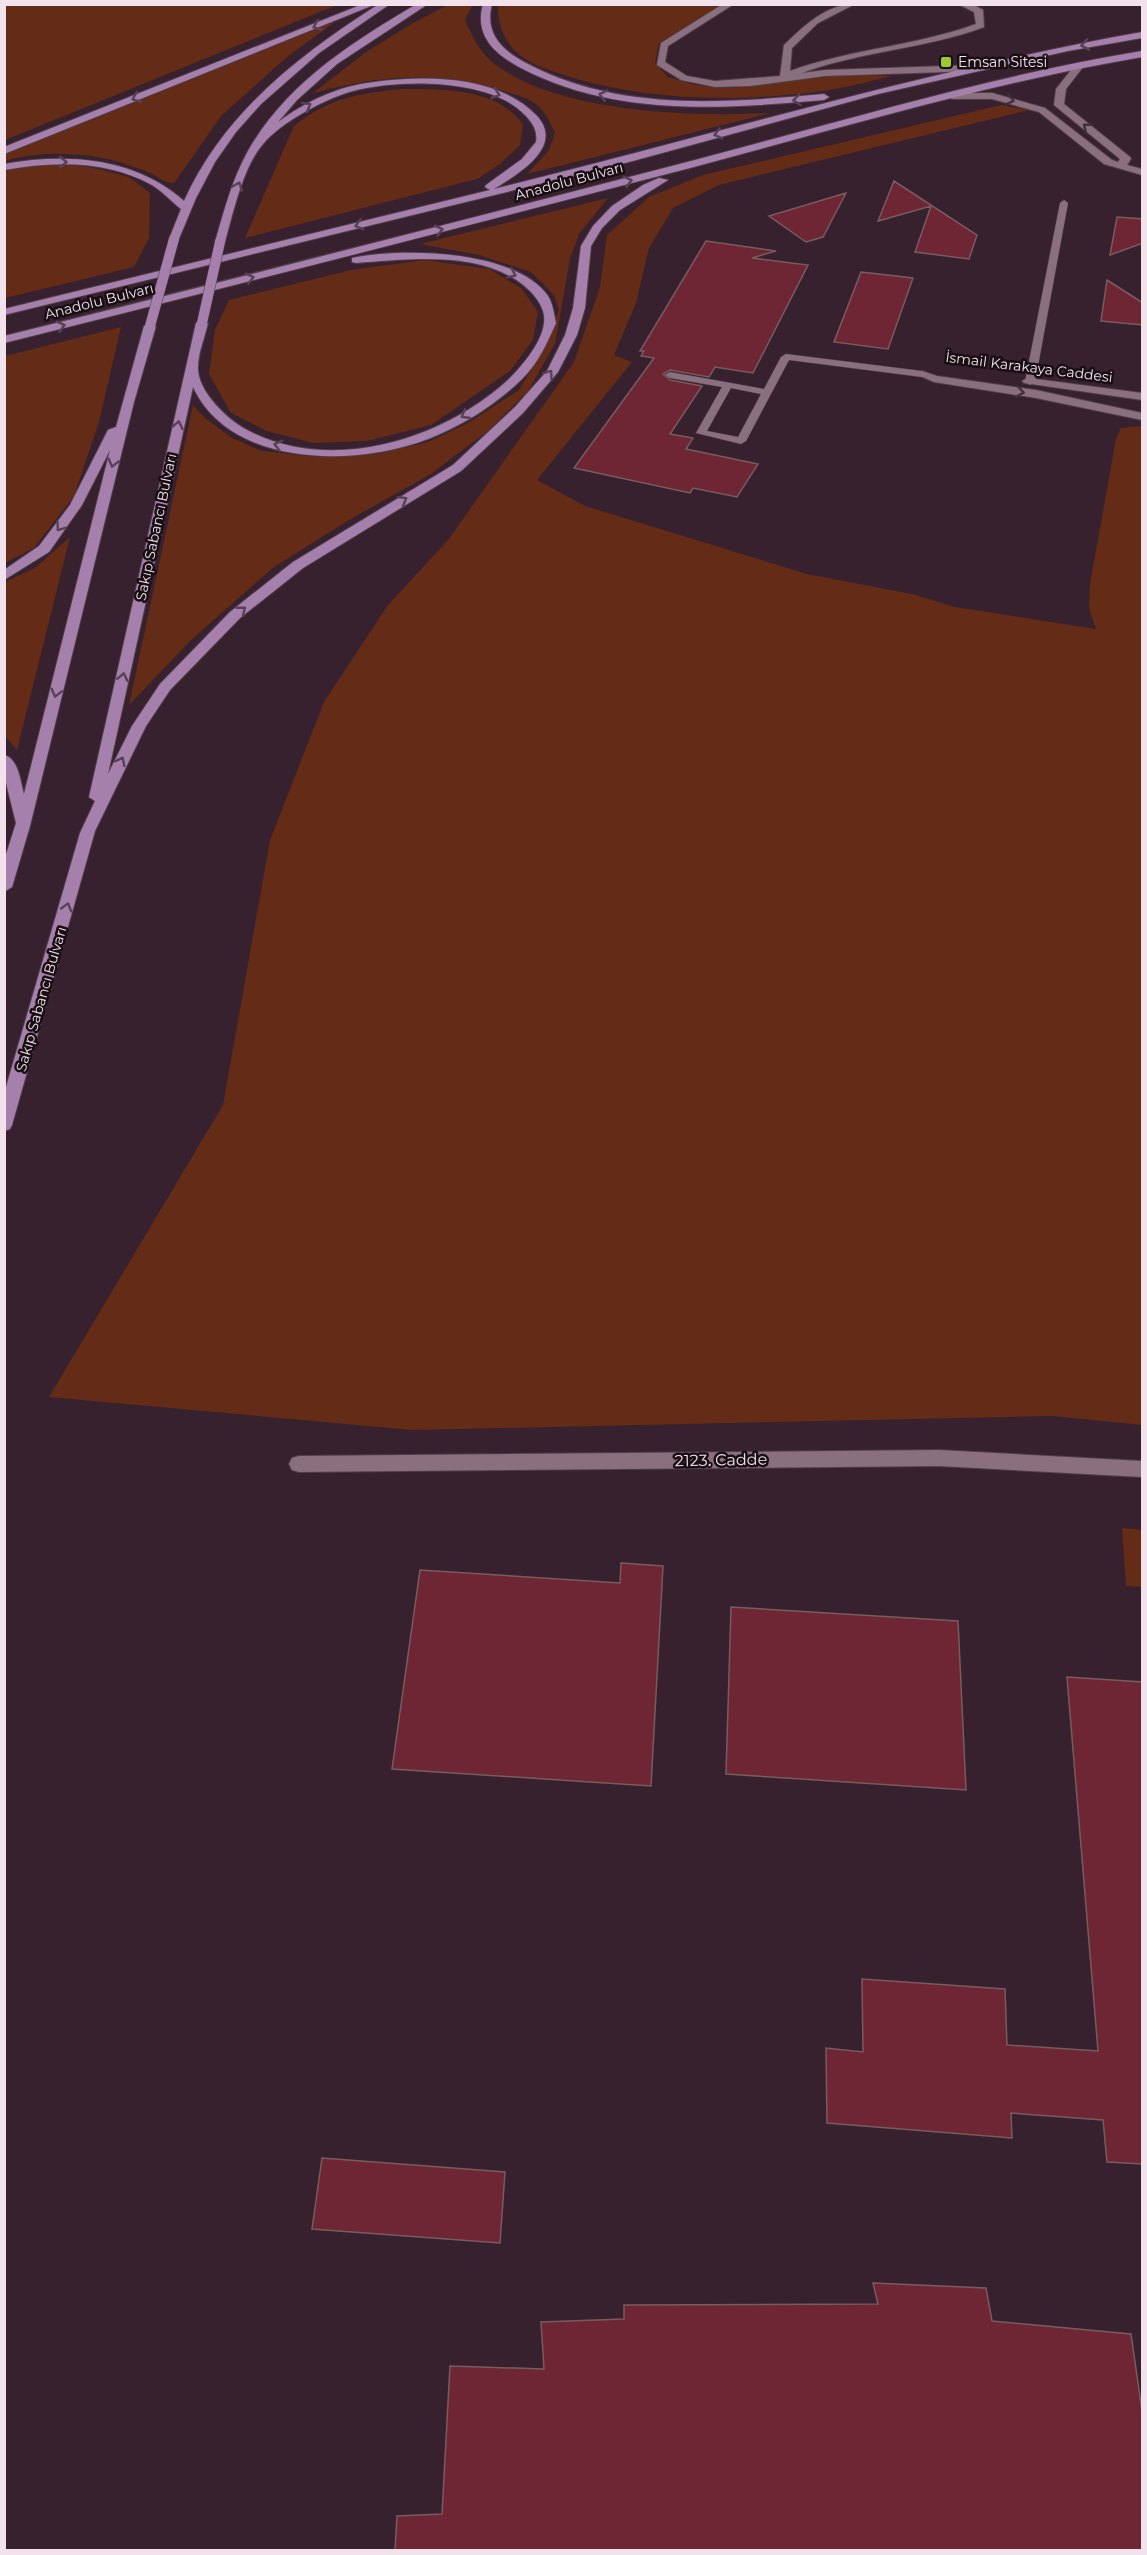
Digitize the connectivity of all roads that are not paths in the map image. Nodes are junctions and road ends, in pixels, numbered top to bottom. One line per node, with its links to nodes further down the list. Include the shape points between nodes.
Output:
1 (372, 4): 16 (main road, one-way to 16)
2 (386, 4): 23 (main road, via 304,58 268,88 213,155)
3 (424, 4): 15 (main road, Sakıp Sabancı Bulvarı, via 322,72 278,115)
4 (488, 4): 13 (main road, one-way to 4, via 758,103 685,104 616,98 563,84 504,55 489,40 484,24)
5 (730, 4): 12 (street, via 664,45 660,63 684,78 715,84)
6 (851, 4): 12 (street, via 815,21 786,47)
7 (962, 4): 12 (street, via 978,10 981,25 902,48 823,63)
8 (1143, 35): 11 (main road, Anadolu Bulvarı, one-way to 11)
9 (1143, 54): 10 (main road, Anadolu Bulvarı)
10 (1078, 67): 14 (main road, Anadolu Bulvarı); 18 (street, one-way to 10, via 1126,159 1059,105 1060,89)
11 (976, 69): 12 (street); 13 (main road, Anadolu Bulvarı)
12 (785, 76)
13 (876, 92): 21 (main road, Anadolu Bulvarı, one-way to 21)
14 (952, 96): 17 (main road, Anadolu Bulvarı); 18 (street, one-way to 18, via 992,96 1042,110 1108,162)
15 (260, 141): 21 (main road, one-way to 21, via 308,105 353,88 406,81 446,82 488,91 519,104 532,115 541,142 510,174); 27 (main road, Sakıp Sabancı Bulvarı, one-way to 15, bridge, via 220,242 237,187)
16 (4, 151)
17 (711, 159): 24 (main road, Anadolu Bulvarı, one-way to 17); 39 (main road, one-way to 17, via 139,726 165,687 235,615 298,565 457,468 488,441 552,372 571,335 579,308 586,246 598,226 647,186)
18 (1121, 165): 20 (street)
19 (4, 167): 23 (main road, one-way to 23, via 70,161 127,170 154,182)
20 (1143, 172)
21 (477, 196): 25 (main road, Anadolu Bulvarı, one-way to 25)
22 (1064, 203): 30 (lane)
23 (185, 207): 34 (main road, bridge)
24 (309, 264): 26 (main road, Anadolu Bulvarı, one-way to 24); 27 (main road, one-way to 27, via 420,256 463,258 523,279 544,298 550,323 530,363 492,399 432,433 377,448 315,452 251,437 214,411)
25 (4, 310)
26 (6, 340)
27 (191, 367): 39 (main road, Sakıp Sabancı Bulvarı, one-way to 27)
28 (922, 374): 30 (street, İsmail Karakaya Caddesi, via 936,370); 32 (lane, via 786,357); 35 (street, İsmail Karakaya Caddesi, one-way to 35)
29 (670, 375): 31 (lane)
30 (1030, 382): 33 (street, İsmail Karakaya Caddesi)
31 (728, 385): 32 (lane); 32 (lane, via 700,433 741,441)
32 (766, 392)
33 (1143, 397)
34 (129, 402): 36 (main road, one-way to 36, via 76,505 44,549); 38 (main road, one-way to 38)
35 (1143, 417)
36 (4, 576)
37 (4, 759): 38 (main road, via 10,767)
38 (23, 826): 40 (main road)
39 (87, 833): 41 (main road, Sakıp Sabancı Bulvarı, one-way to 39)
40 (4, 886)
41 (4, 1125)
42 (300, 1464): 43 (street, 2123. Cadde, via 939,1458)
43 (1143, 1469)

